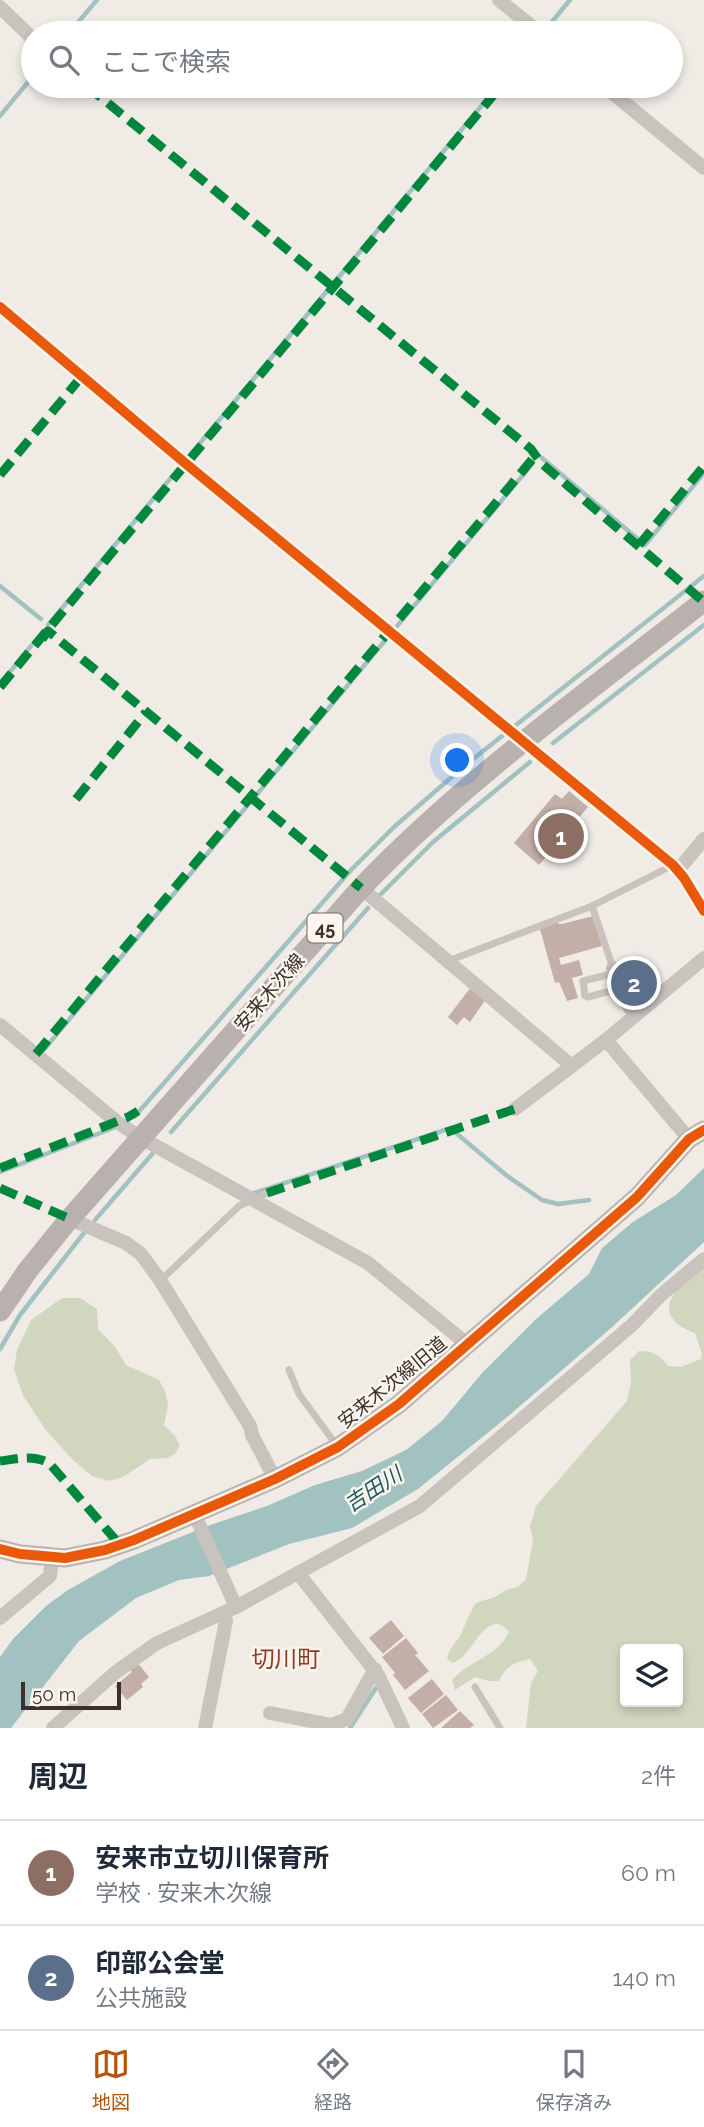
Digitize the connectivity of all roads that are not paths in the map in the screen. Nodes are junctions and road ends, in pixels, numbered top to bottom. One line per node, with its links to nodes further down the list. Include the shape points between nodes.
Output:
1 (499, 0): 3 (street)
2 (0, 7): 4 (street)
3 (525, 21)
4 (21, 27)
5 (619, 98): 6 (street)
6 (704, 168)
7 (0, 307): 9 (street)
8 (704, 601): 9 (main road, 安来木次線 / 45)
9 (525, 742): 11 (street); 12 (main road, 安来木次線 / 45, via 435,816)
10 (704, 839): 11 (street)
11 (676, 868): 13 (lane); 14 (street)
12 (360, 888): 16 (street); 25 (main road, 安来木次線 / 45)
13 (592, 906): 16 (lane); 17 (lane)
14 (704, 911)
15 (704, 958): 19 (street)
16 (447, 961): 22 (street)
17 (614, 971): 18 (street); 18 (lane, via 583,981 585,996)
18 (619, 989): 19 (street)
19 (635, 1016): 21 (street)
20 (0, 1025): 25 (street)
21 (606, 1040): 22 (street); 24 (street)
22 (572, 1066): 23 (street)
23 (515, 1109)
24 (696, 1135): 32 (street, 安来木次線旧道, via 637,1197)
25 (141, 1138): 27 (street); 28 (main road, 安来木次線 / 45)
26 (267, 1193): 27 (lane)
27 (251, 1199): 30 (lane); 32 (street, via 368,1263)
28 (70, 1219): 30 (street, via 137,1250); 31 (main road, 安来木次線 / 45)
29 (704, 1259): 39 (street, via 420,1506)
30 (160, 1280): 35 (street, via 250,1426)
31 (0, 1311)
32 (467, 1344): 34 (street, 安来木次線旧道, via 399,1404)
33 (289, 1370): 34 (lane, via 299,1394)
34 (338, 1447): 35 (street, 安来木次線旧道)
35 (275, 1479): 36 (street, 安来木次線旧道)
36 (197, 1518): 38 (street, 安来木次線旧道, via 105,1550); 40 (street)
37 (0, 1549): 38 (street, 安来木次線旧道)
38 (52, 1557): 41 (street, via 50,1576)
39 (298, 1573): 40 (street); 42 (street)
40 (231, 1607): 45 (street, via 138,1655); 46 (street)
41 (0, 1618)
42 (375, 1670): 44 (street, via 347,1719 340,1723); 47 (street)
43 (475, 1687): 48 (lane)
44 (278, 1719)
45 (52, 1728)
46 (205, 1728)
47 (403, 1728)
48 (500, 1728)

